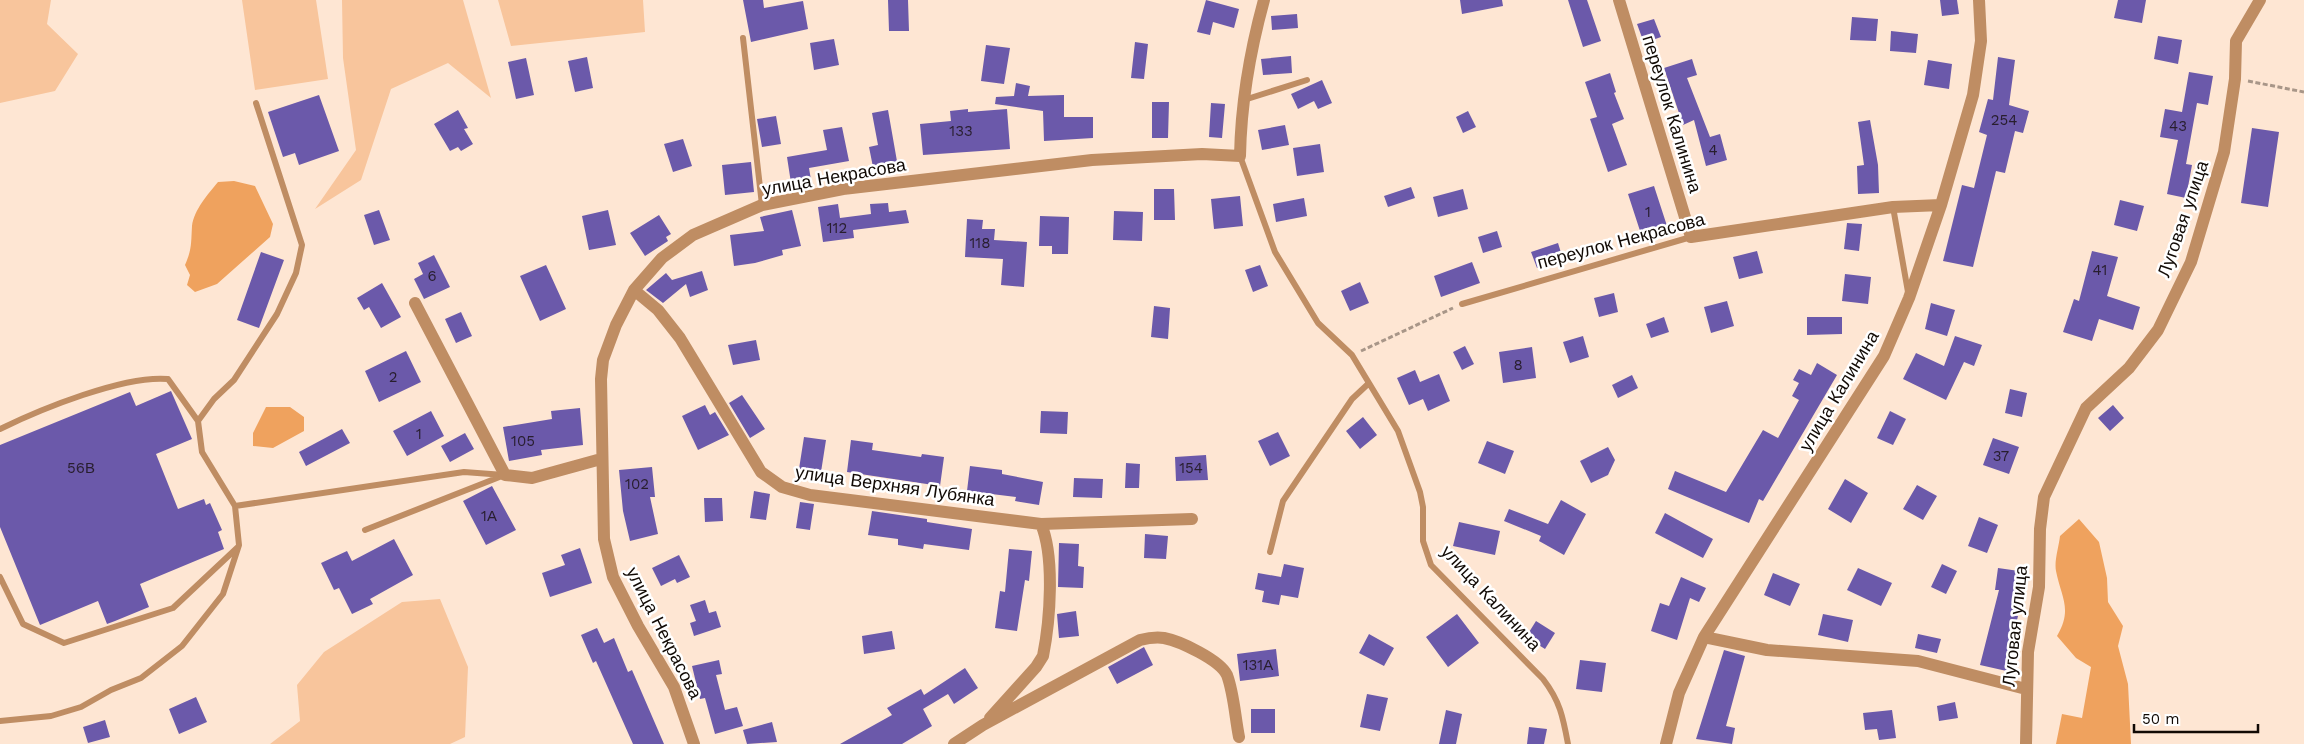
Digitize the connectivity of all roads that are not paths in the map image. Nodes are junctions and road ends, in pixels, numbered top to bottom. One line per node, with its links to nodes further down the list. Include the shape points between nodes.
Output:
1 (1264, 0): 7 (street)
2 (1619, 0): 13 (street, переулок Калинина)
3 (1980, 0): 11 (street, улица Калинина, via 1980,41 1973,95)
4 (2260, 0): 31 (street, Луговая улица, via 2236,41 2235,79 2224,152 2191,262 2158,330 2129,368 2086,408 2044,496 2040,529 2040,586 2028,652)
5 (743, 38): 10 (lane)
6 (1307, 80): 7 (lane)
7 (1243, 100): 9 (street)
8 (256, 103): 19 (lane, via 302,244 296,273 277,314 234,380)
9 (1240, 156): 10 (street, улица Некрасова, via 1202,154 1092,160 843,189); 18 (lane, улица Калинина, via 1275,252 1318,323 1352,355)
10 (762, 205): 14 (street, улица Некрасова, via 692,235 662,258)
11 (1942, 205): 12 (street, переулок Некрасова); 15 (street, улица Калинина)
12 (1893, 207): 13 (street, переулок Некрасова); 15 (lane)
13 (1691, 237): 17 (lane, переулок Некрасова)
14 (634, 290): 21 (street, улица Некрасова, via 613,331 603,360); 25 (street, улица Верхняя Лубянка, via 658,310 680,338 761,472 782,487 810,495)
15 (1909, 298): 30 (street, улица Калинина, via 1884,356)
16 (415, 303): 22 (street)
17 (1462, 304)
18 (1368, 384): 28 (lane, via 1352,399 1283,501); 37 (lane, улица Калинина, via 1398,431 1420,492 1423,541 1431,565 1543,679 1556,696)
19 (198, 421): 20 (lane, via 168,379 152,378 86,395); 23 (lane, via 202,452)
20 (0, 429)
21 (601, 459): 22 (street, via 532,478); 35 (street, улица Некрасова, via 604,539 613,577 674,686)
22 (505, 475): 23 (lane, via 464,472); 26 (lane)
23 (235, 506): 27 (lane)
24 (1192, 519): 25 (street, улица Верхняя Лубянка)
25 (1041, 524): 33 (street, via 1047,537 1050,569 1043,656)
26 (365, 530)
27 (239, 545): 29 (lane, via 173,608 64,643 23,624); 32 (lane, via 223,594 182,646 141,678 81,707 51,716)
28 (1270, 552)
29 (0, 577)
30 (1704, 637): 31 (street, via 1767,650 1918,661); 38 (street, улица Калинина, via 1679,693)
31 (2026, 689): 39 (street, Луговая улица)
32 (0, 721)
33 (983, 726): 34 (street, via 1140,640 1156,638 1173,640 1218,664 1226,674); 36 (street)
34 (1239, 737)
35 (694, 744)
36 (954, 744)
37 (1568, 744)
38 (1666, 744)
39 (2026, 744)

